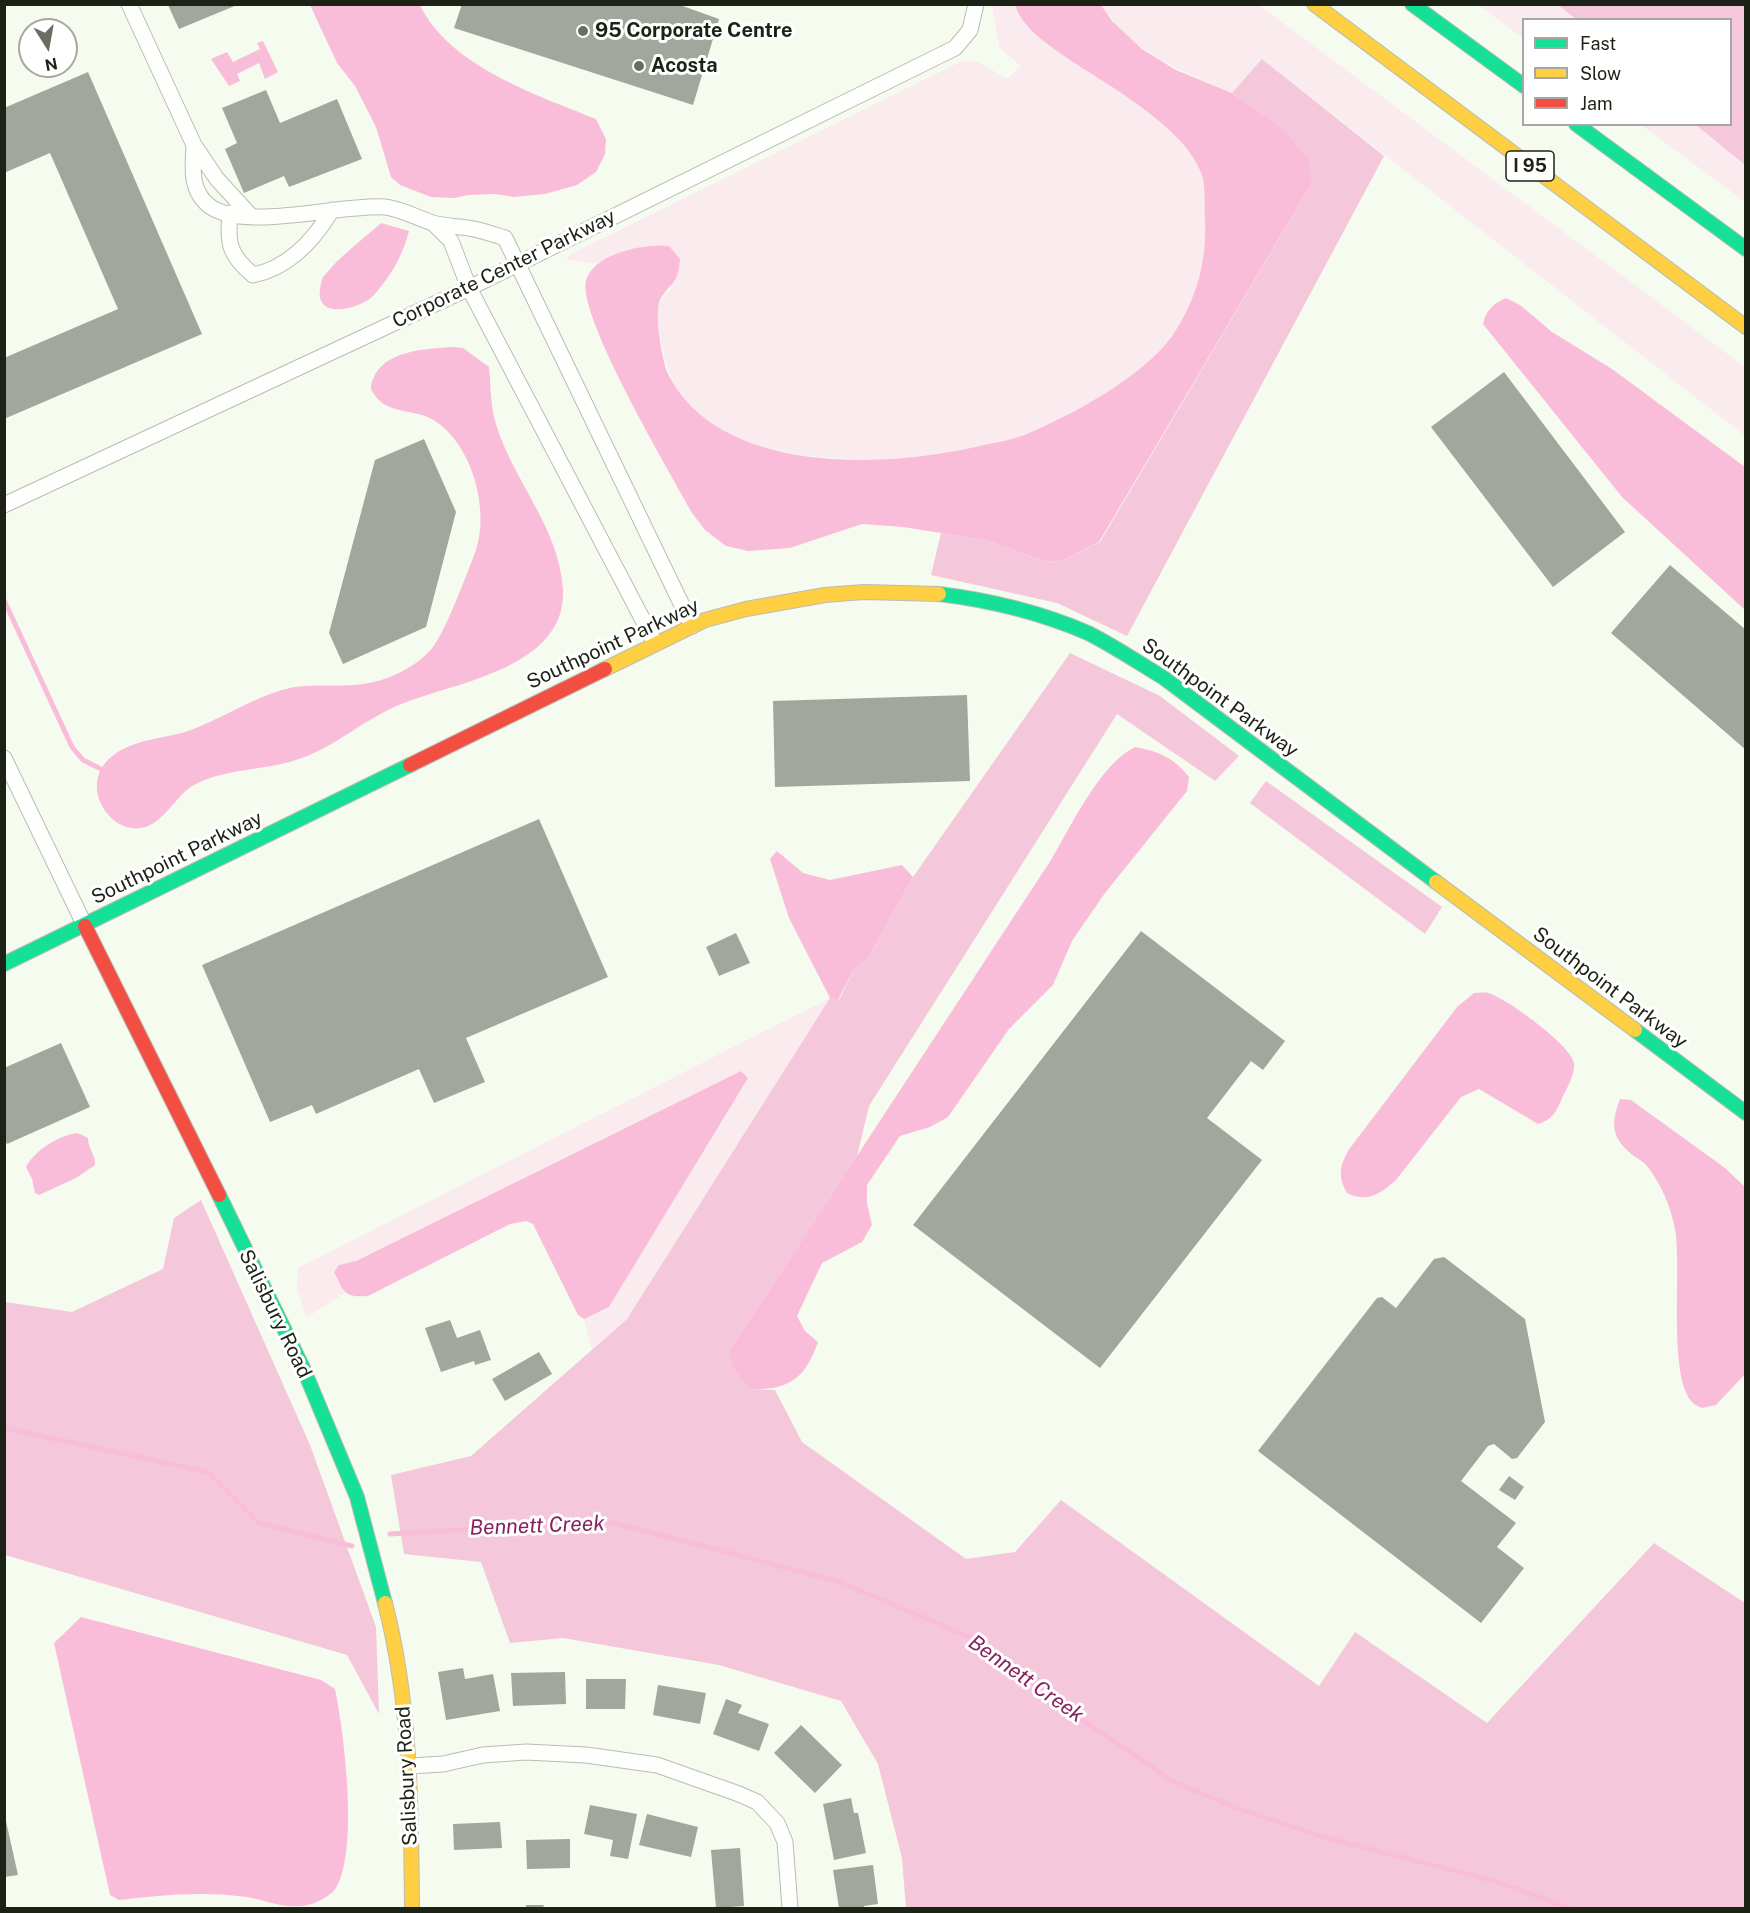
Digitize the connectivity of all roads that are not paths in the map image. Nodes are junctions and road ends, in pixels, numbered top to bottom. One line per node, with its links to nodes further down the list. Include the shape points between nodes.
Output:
1 (129, 4): 7 (street)
2 (976, 4): 15 (street, Corporate Center Parkway, via 970,30 955,48)
3 (1314, 4): 17 (main road, I 95)
4 (1412, 4): 5 (main road)
5 (1522, 85)
6 (1579, 126): 14 (main road)
7 (195, 145): 8 (street); 9 (street, via 192,171)
8 (226, 189): 9 (street); 12 (street)
9 (204, 202): 11 (street)
10 (332, 210): 11 (street, via 317,235 272,271 253,275 235,260 229,240); 12 (street, via 267,219); 13 (street, via 385,207)
11 (230, 213): 12 (street)
12 (251, 216)
13 (434, 224): 15 (street, via 505,238); 16 (street, via 451,241)
14 (1746, 249)
15 (519, 263): 16 (street, Corporate Center Parkway); 19 (street)
16 (469, 288): 18 (street, Corporate Center Parkway); 20 (street)
17 (1746, 327)
18 (4, 505)
19 (692, 626): 20 (main road, Southpoint Parkway); 24 (main road, Southpoint Parkway, via 803,596 902,590 969,598 1087,633 1164,678)
20 (654, 643): 22 (main road, Southpoint Parkway)
21 (4, 758): 22 (street, Salisbury Road)
22 (85, 926): 23 (main road, Southpoint Parkway); 25 (main road, Salisbury Road, via 254,1264 357,1497 390,1624 404,1700)
23 (4, 964)
24 (1746, 1113)
25 (410, 1766): 26 (main road, Salisbury Road); 27 (street, via 526,1752 657,1765 757,1803 771,1815 785,1842)
26 (412, 1908)
27 (790, 1908)

